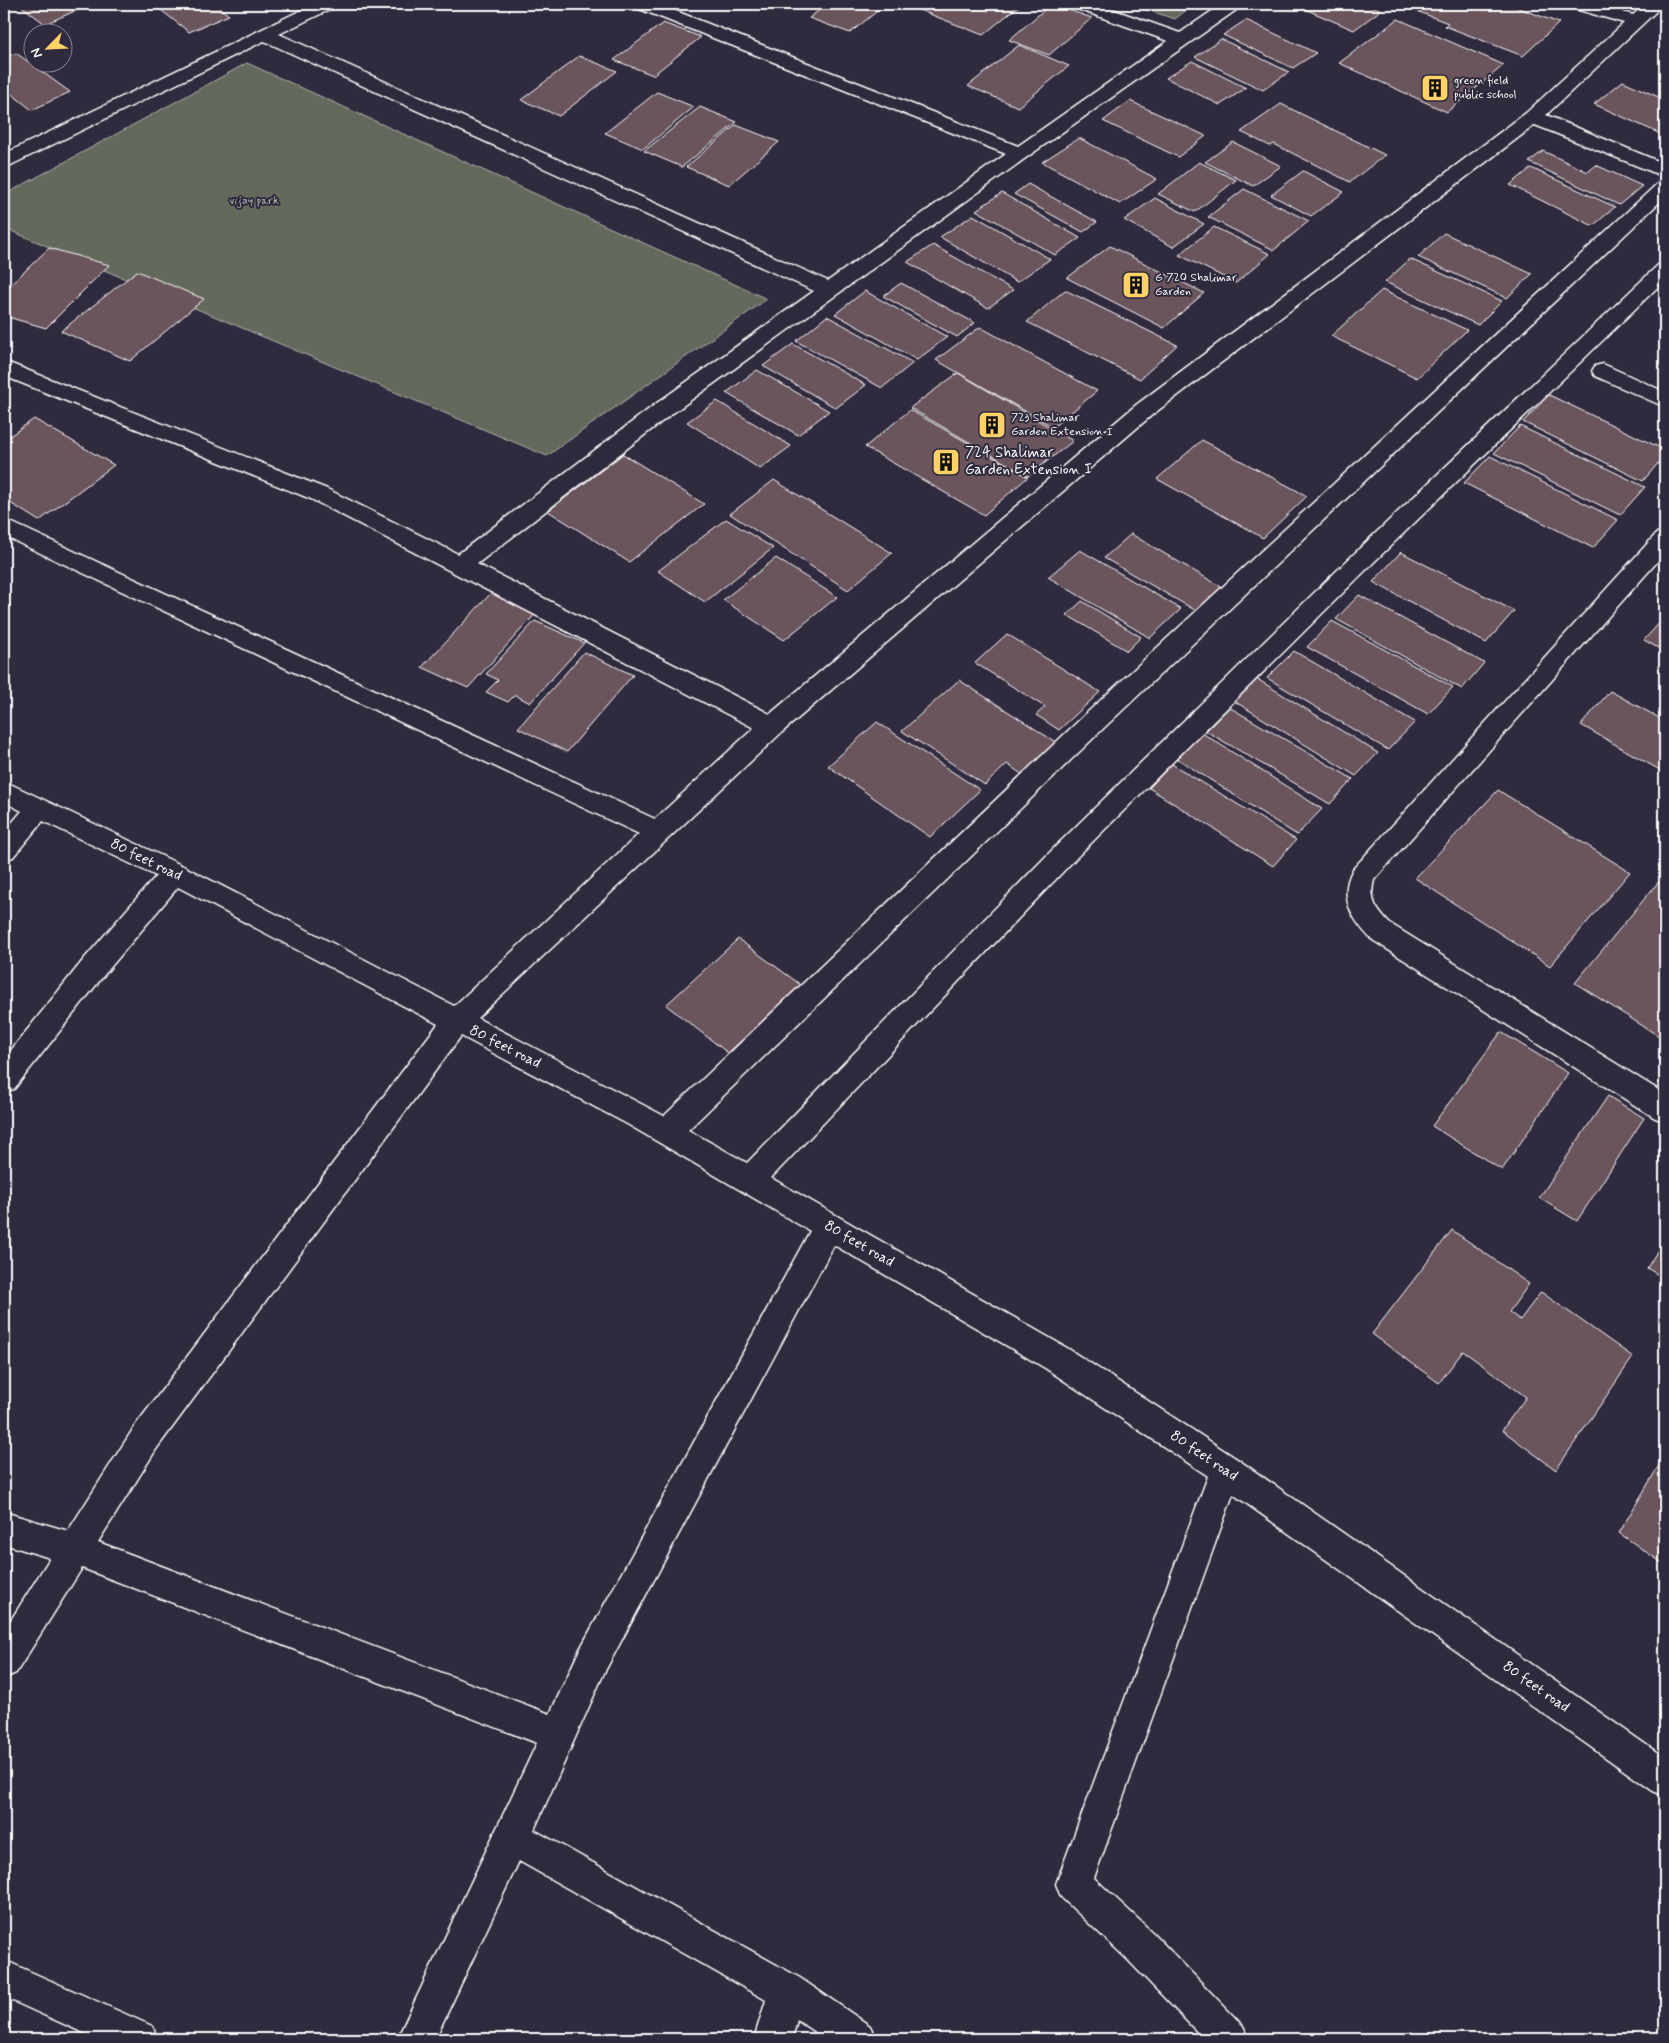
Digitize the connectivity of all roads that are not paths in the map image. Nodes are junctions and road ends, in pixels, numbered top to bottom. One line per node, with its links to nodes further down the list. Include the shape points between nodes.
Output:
1 (327, 4): 8 (street)
2 (643, 4): 11 (street)
3 (1082, 4): 9 (street)
4 (1233, 4): 9 (street)
5 (1578, 4): 7 (street)
6 (1655, 4): 7 (street)
7 (1636, 21): 10 (street)
8 (263, 34): 12 (street); 16 (street)
9 (1182, 40): 11 (street)
10 (1533, 117): 13 (street); 23 (street, via 1144,410)
11 (1020, 153): 16 (street)
12 (4, 161)
13 (1665, 171)
14 (1665, 187): 32 (street, via 1106,710)
15 (1665, 269): 33 (street, via 1368,554 1074,844)
16 (830, 290): 22 (street, via 665,408)
17 (4, 368): 22 (street, via 319,494)
18 (1603, 371): 19 (street)
19 (1665, 400)
20 (4, 527): 26 (street)
21 (1665, 539): 31 (street, via 1362,876 1357,891 1362,913 1380,931)
22 (460, 565): 23 (street)
23 (772, 726): 26 (street)
24 (4, 790): 25 (street, 80 feet road)
25 (39, 808): 27 (street); 28 (street, 80 feet road)
26 (658, 832): 29 (street)
27 (4, 850)
28 (174, 874): 29 (street, 80 feet road); 30 (street, via 94,967)
29 (456, 1021): 32 (street, 80 feet road); 37 (street, via 146,1437)
30 (4, 1080)
31 (1665, 1109)
32 (667, 1132): 33 (street, 80 feet road)
33 (750, 1180): 34 (street, 80 feet road)
34 (828, 1226): 35 (street, 80 feet road, via 1056,1358); 39 (street, via 592,1661)
35 (1226, 1470): 40 (street, 80 feet road); 48 (street, via 1074,1884 1140,1946)
36 (4, 1528): 37 (street)
37 (74, 1549): 38 (street); 39 (street)
38 (4, 1660)
39 (558, 1734): 41 (street)
40 (1665, 1779)
41 (512, 1836): 43 (street); 45 (street)
42 (4, 1978): 44 (street)
43 (787, 1991): 46 (street); 47 (street)
44 (139, 2039)
45 (416, 2039)
46 (773, 2039)
47 (857, 2039)
48 (1230, 2039)

